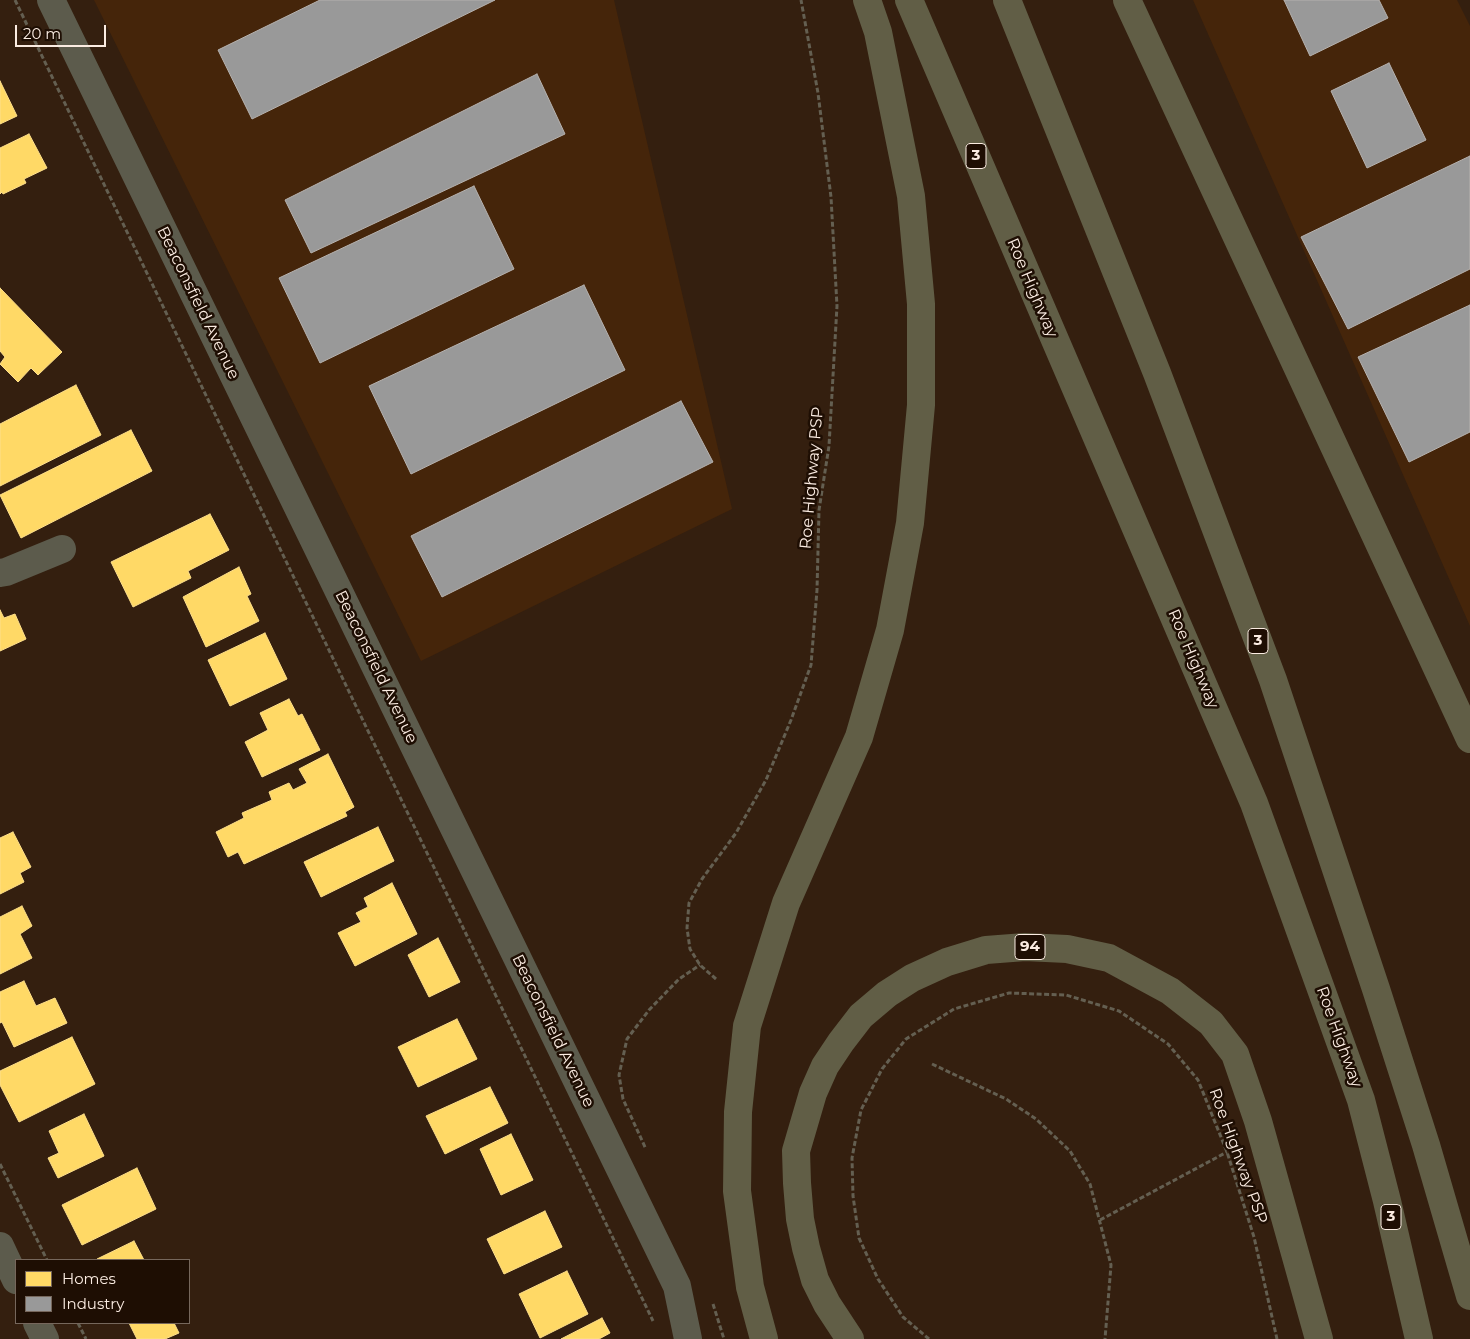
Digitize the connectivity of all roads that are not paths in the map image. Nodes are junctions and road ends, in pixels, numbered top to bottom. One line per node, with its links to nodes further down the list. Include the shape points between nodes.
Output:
1 (51, 0): 15 (street, Beaconsfield Avenue, via 677,1286)
2 (867, 0): 16 (highway, via 878,32 911,196 921,304 921,405 910,523 890,630 859,737 786,903 747,1026 738,1112 737,1191 750,1287)
3 (909, 0): 13 (highway, Roe Highway / 3, via 1254,803 1361,1100)
4 (1007, 0): 11 (highway, 3, via 1157,373 1273,680 1379,998)
5 (1127, 0): 8 (highway)
6 (62, 549): 7 (street)
7 (0, 573)
8 (1470, 738)
9 (0, 1246): 10 (street)
10 (15, 1278)
11 (1470, 1296)
12 (38, 1324): 14 (street)
13 (1419, 1337)
14 (45, 1339)
15 (688, 1339)
16 (764, 1339)
17 (850, 1339): 18 (highway, 94, via 815,1280 800,1219 796,1151 813,1093 825,1066 861,1016 912,978 947,962 986,950 1025,947 1067,949 1109,958 1170,991 1212,1023 1235,1054 1258,1121)
18 (1320, 1339)

